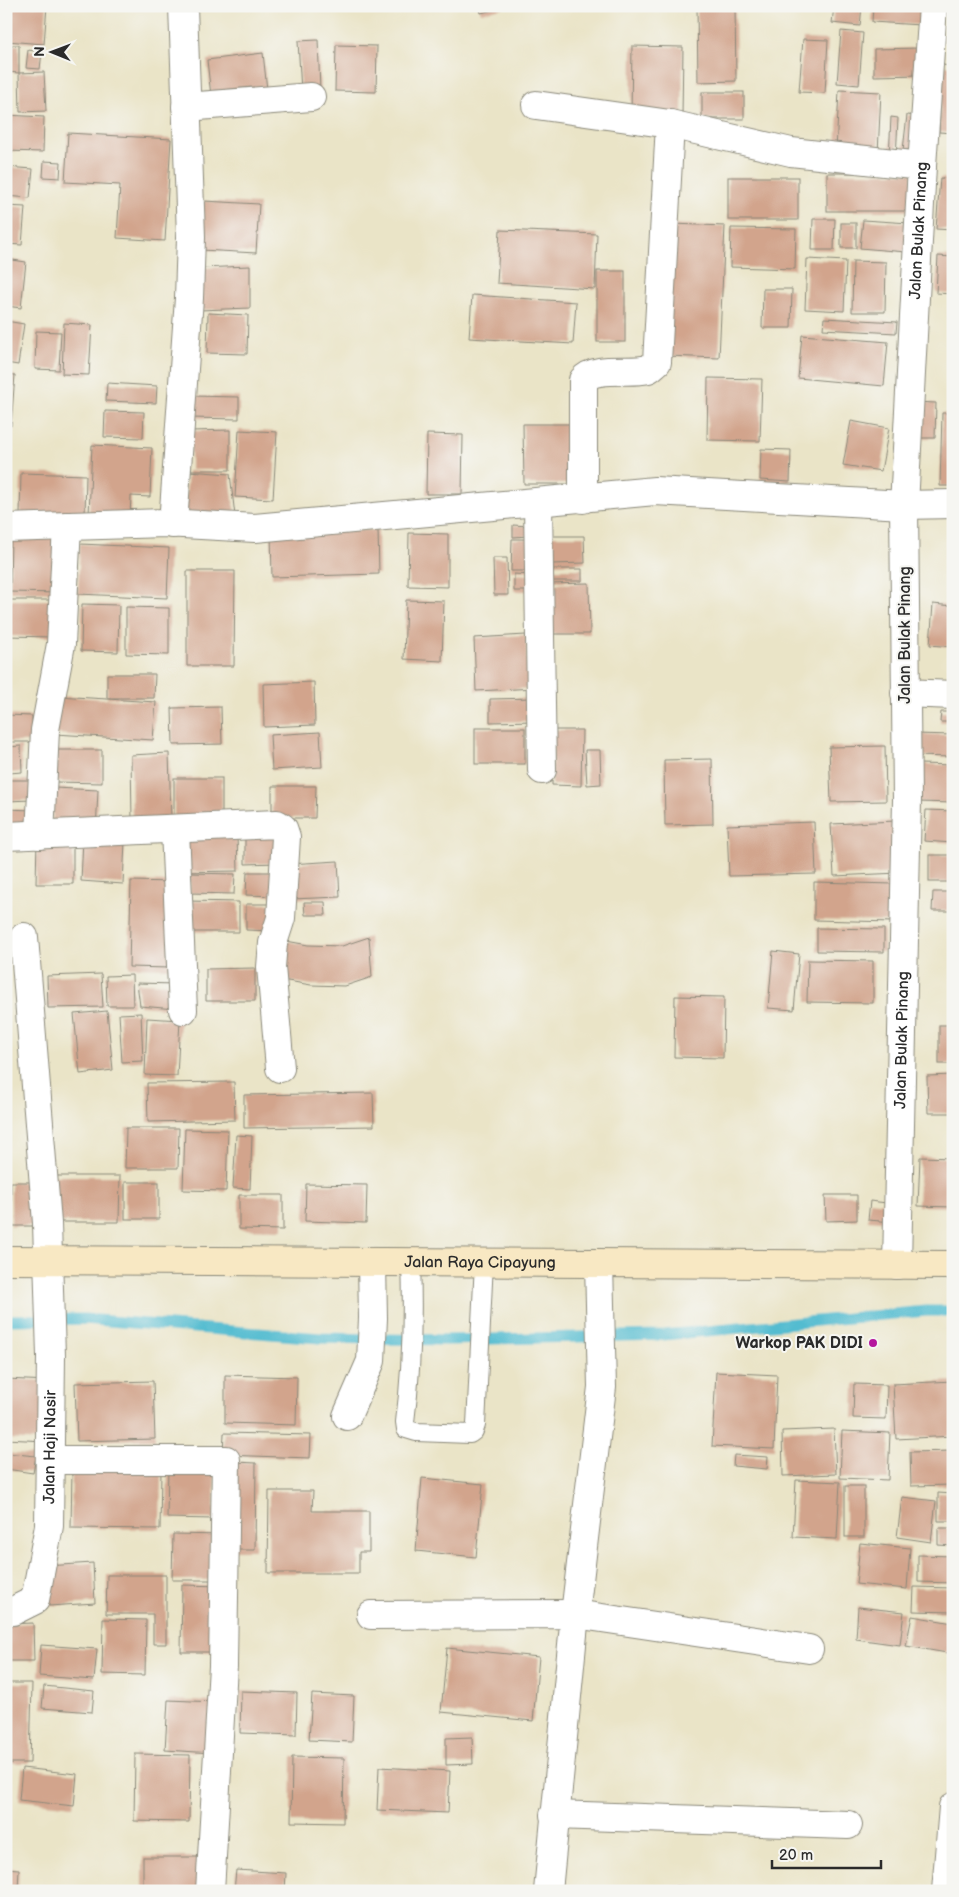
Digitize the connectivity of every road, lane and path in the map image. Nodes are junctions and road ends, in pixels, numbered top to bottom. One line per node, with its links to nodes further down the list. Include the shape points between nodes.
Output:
1 (183, 6): 5 (street)
2 (933, 6): 7 (street, Jalan Bulak Pinang)
3 (310, 97): 5 (street)
4 (536, 104): 6 (street)
5 (186, 107): 12 (street, via 191,238)
6 (670, 124): 7 (street, via 791,152); 8 (street, via 657,362 649,369 599,372 583,380)
7 (922, 166): 11 (street, Jalan Bulak Pinang)
8 (583, 499): 9 (street); 11 (street, via 654,492)
9 (538, 503): 12 (street, via 255,528); 17 (street)
10 (953, 504): 11 (street)
11 (904, 505): 15 (street, Jalan Bulak Pinang)
12 (173, 524): 13 (street)
13 (68, 526): 14 (street); 19 (street, via 61,644 45,730)
14 (6, 528)
15 (905, 693): 16 (street); 30 (street, Jalan Bulak Pinang, via 907,810)
16 (953, 695)
17 (542, 770)
18 (174, 830): 19 (street); 22 (street); 23 (street, via 277,824 283,828 286,837 281,918 273,943 271,967)
19 (40, 835): 20 (street)
20 (6, 836)
21 (24, 937): 26 (street, Jalan Haji Nasir, via 48,1223)
22 (183, 1010)
23 (280, 1068)
24 (6, 1260): 26 (main road, Jalan Raya Cipayung)
25 (411, 1261): 27 (main road, Jalan Raya Cipayung); 28 (main road, Jalan Raya Cipayung); 28 (lane, via 413,1323 406,1429 470,1434 476,1425 479,1389)
26 (47, 1262): 27 (main road, Jalan Raya Cipayung); 33 (street, Jalan Haji Nasir, via 51,1356)
27 (372, 1262): 32 (street, via 371,1361)
28 (484, 1262): 29 (main road, Jalan Raya Cipayung)
29 (599, 1263): 30 (main road, Jalan Raya Cipayung); 35 (street, via 602,1386)
30 (897, 1265): 31 (main road, Jalan Raya Cipayung)
31 (953, 1265)
32 (347, 1416)
33 (50, 1460): 34 (street, Jalan Haji Nasir, via 49,1526 35,1600); 41 (street, via 226,1460 223,1666)
34 (6, 1611)
35 (574, 1614): 36 (street); 37 (street); 39 (street)
36 (371, 1615)
37 (809, 1649)
38 (953, 1807): 43 (street)
39 (554, 1815): 40 (street); 42 (street)
40 (848, 1825)
41 (210, 1891)
42 (548, 1891)
43 (946, 1891)

